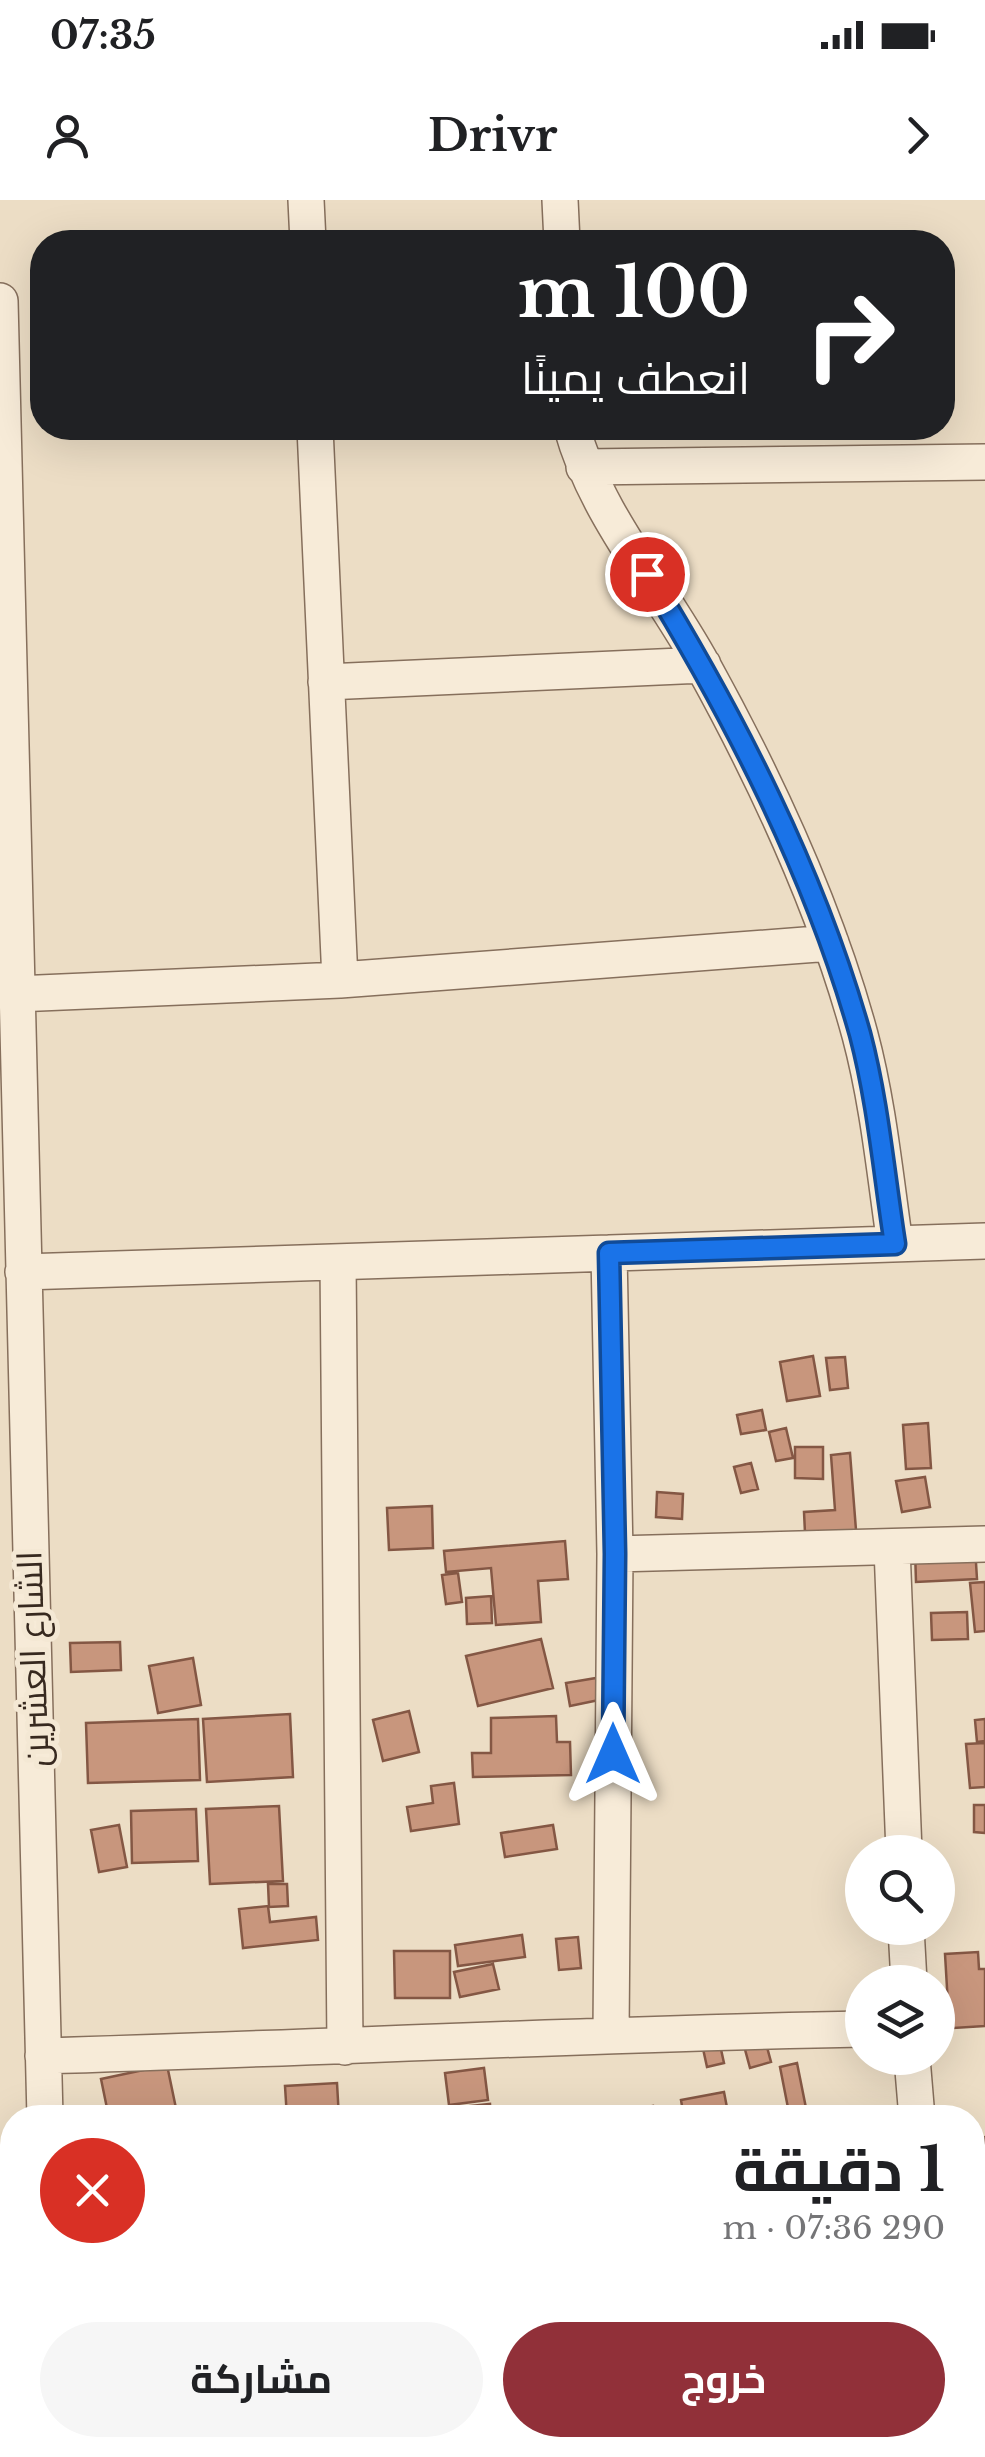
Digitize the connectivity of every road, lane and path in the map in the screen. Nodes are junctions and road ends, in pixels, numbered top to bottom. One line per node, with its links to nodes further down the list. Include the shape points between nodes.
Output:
1 (306, 200): 3 (street)
2 (560, 200): 4 (street)
3 (307, 230)
4 (561, 230)
5 (0, 301): 6 (street, الشارع العشرين)
6 (1, 375): 15 (street, الشارع العشرين)
7 (316, 440): 12 (street)
8 (576, 440): 10 (street)
9 (985, 462): 10 (street)
10 (584, 467): 11 (street)
11 (702, 665): 12 (street); 13 (street, via 787,835)
12 (326, 682): 14 (street)
13 (831, 943): 14 (street); 17 (street, via 860,1037)
14 (340, 980): 15 (street)
15 (16, 994): 19 (street, الشارع العشرين)
16 (985, 1241): 17 (street)
17 (895, 1244): 18 (street)
18 (609, 1253): 20 (street); 23 (street)
19 (15, 1255): 20 (street); 28 (street, الشارع العشرين)
20 (338, 1262): 27 (street)
21 (985, 1544): 22 (street)
22 (892, 1548): 23 (street); 24 (street)
23 (615, 1554): 26 (street)
24 (903, 1835)
25 (845, 2030): 26 (street)
26 (611, 2034): 27 (street)
27 (345, 2047): 28 (street)
28 (44, 2056): 30 (street, الشارع العشرين)
29 (913, 2075): 31 (street)
30 (45, 2105)
31 (916, 2105)

